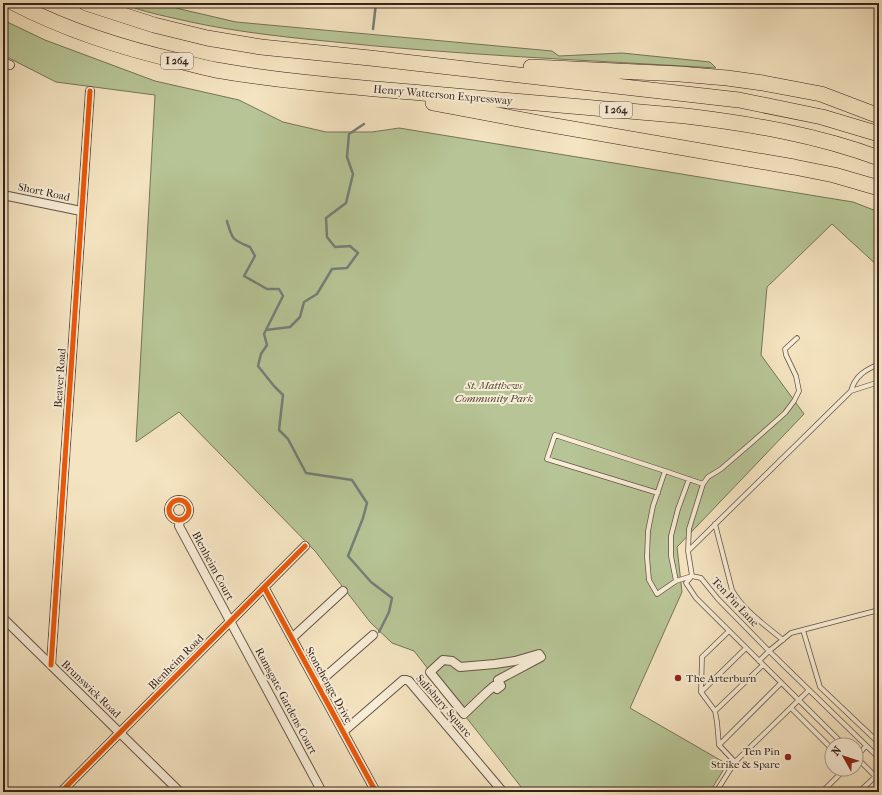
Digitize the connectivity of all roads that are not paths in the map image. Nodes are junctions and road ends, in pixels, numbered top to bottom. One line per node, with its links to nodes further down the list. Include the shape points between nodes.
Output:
1 (14, 3): 4 (highway, Henry Watterson Expressway / I 264, via 76,30 159,57 233,73)
2 (86, 3): 3 (highway, I 264, via 154,25 207,38 261,47)
3 (370, 58): 6 (highway, via 728,78 821,94); 7 (highway, I 264, via 739,100 822,117)
4 (349, 87): 8 (highway, Henry Watterson Expressway / I 264, via 721,120 827,141); 9 (highway, via 794,167)
5 (90, 91): 11 (street, Beaver Road)
6 (879, 116)
7 (879, 134)
8 (879, 158)
9 (879, 188)
10 (3, 195): 11 (street, Short Road)
11 (81, 211): 40 (street, Beaver Road)
12 (797, 338): 18 (lane, via 785,349 799,391 794,401 785,413 708,477)
13 (879, 364): 15 (lane, via 860,374)
14 (879, 382): 15 (lane)
15 (851, 391): 21 (lane)
16 (665, 471): 17 (lane); 19 (lane); 19 (lane, via 555,435 547,459)
17 (689, 479): 18 (lane); 25 (lane, via 671,536 671,556)
18 (703, 484): 23 (lane, via 689,529)
19 (658, 493): 25 (lane, via 648,531 649,580 657,594)
20 (180, 520): 30 (street, Blenheim Court, via 179,526)
21 (715, 524): 23 (lane); 35 (lane, via 732,590 737,599)
22 (305, 546): 26 (street, Blenheim Road)
23 (688, 551): 24 (lane)
24 (692, 576): 25 (lane); 32 (lane, via 686,583 696,598); 37 (lane, Ten Pin Lane, via 701,578 714,595)
25 (676, 580)
26 (264, 587): 30 (street, Blenheim Road); 34 (street, Stonehenge Drive)
27 (344, 591): 34 (street)
28 (879, 610): 31 (lane)
29 (3, 618): 40 (street, Brunswick Road)
30 (230, 621): 50 (street, Blenheim Road); 63 (street, Ramsgate Gardens Court)
31 (803, 630): 35 (lane, via 792,633); 53 (lane, via 820,687)
32 (729, 631): 36 (lane); 45 (lane, via 702,657)
33 (373, 635): 43 (street)
34 (292, 638): 43 (street, Stonehenge Drive)
35 (784, 640): 37 (lane)
36 (746, 648): 39 (lane); 45 (lane)
37 (769, 651): 39 (lane); 44 (lane, Ten Pin Lane)
38 (539, 654): 38 (street, via 541,657 498,680 501,686 497,689 494,686 464,714 430,672 443,660 452,661 460,667 515,661)
39 (759, 661): 41 (lane)
40 (51, 665): 50 (street, Brunswick Road)
41 (763, 665): 42 (lane); 48 (lane)
42 (781, 683): 46 (lane); 54 (lane)
43 (317, 684): 49 (street, Stonehenge Drive)
44 (809, 690): 46 (lane); 55 (lane, Ten Pin Lane)
45 (701, 692): 48 (lane)
46 (799, 701): 47 (lane); 51 (lane)
47 (791, 708): 52 (lane); 57 (lane)
48 (715, 711): 54 (lane)
49 (343, 732): 64 (street, Stonehenge Drive); 65 (street, Salisbury Square, via 403,680 409,681)
50 (120, 733): 61 (street, Blenheim Road); 62 (street, Brunswick Road)
51 (836, 737)
52 (824, 741)
53 (879, 743)
54 (719, 745): 57 (lane)
55 (866, 746): 56 (lane, Ten Pin Lane)
56 (879, 758)
57 (735, 762): 66 (lane)
58 (864, 765): 60 (lane)
59 (837, 777): 67 (lane)
60 (877, 778): 68 (lane)
61 (61, 792)
62 (180, 792)
63 (322, 792)
64 (376, 792)
65 (503, 792)
66 (716, 792)
67 (822, 792)
68 (859, 792)

